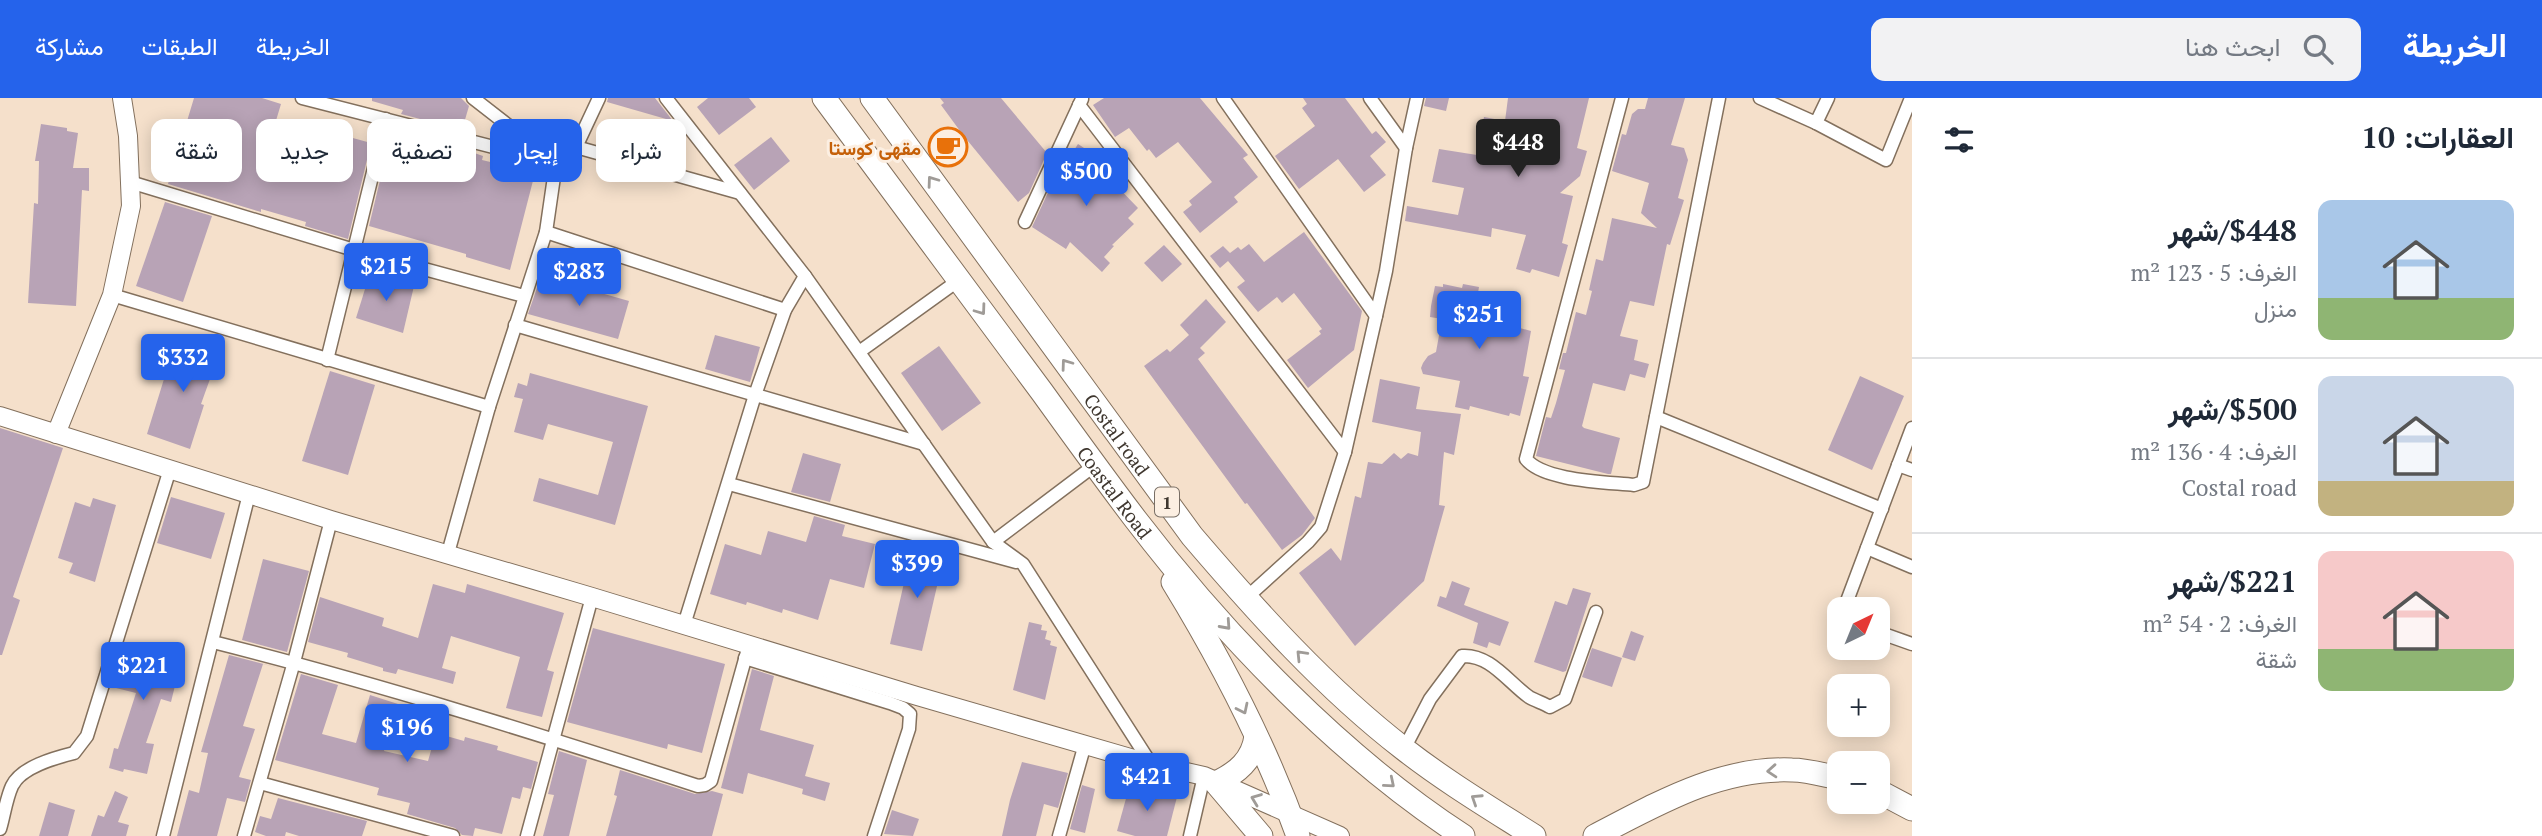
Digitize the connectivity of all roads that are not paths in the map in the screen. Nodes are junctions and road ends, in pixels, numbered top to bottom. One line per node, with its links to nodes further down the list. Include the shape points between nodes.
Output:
1 (122, 98): 23 (street)
2 (302, 98): 17 (street)
3 (473, 98): 18 (street)
4 (599, 98): 20 (street)
5 (666, 98): 26 (street)
6 (824, 98): 31 (highway, Coastal Road / 1)
7 (872, 98): 63 (highway, Costal road / 1, one-way to 7, via 1192,536)
8 (1223, 98): 35 (street)
9 (1370, 98): 21 (street)
10 (1417, 98): 21 (street)
11 (1622, 98): 42 (street, via 1526,459 1532,467 1550,474 1634,485 1643,482)
12 (1719, 98): 42 (street)
13 (1760, 98): 19 (street)
14 (1828, 98): 19 (street)
15 (1911, 98): 19 (street, via 1886,160)
16 (1081, 102): 27 (street); 46 (street)
17 (386, 119)
18 (500, 119)
19 (1816, 122)
20 (582, 134)
21 (1406, 148): 35 (street)
22 (582, 149): 26 (street)
23 (130, 181): 29 (street); 32 (street, via 131,206)
24 (371, 182): 29 (street)
25 (553, 182): 28 (street)
26 (741, 193): 30 (street)
27 (1025, 222)
28 (546, 232): 33 (street); 34 (street)
29 (354, 250): 33 (street); 38 (street)
30 (805, 276): 34 (street); 37 (street)
31 (958, 280): 37 (street); 47 (highway, Coastal Road / 1, one-way to 47)
32 (112, 295): 38 (street); 44 (street)
33 (524, 296): 36 (street)
34 (785, 310): 39 (street)
35 (1376, 316): 46 (street)
36 (515, 325): 39 (street); 40 (street)
37 (859, 352): 45 (street)
38 (327, 360): 40 (street)
39 (755, 395): 45 (street); 51 (street)
40 (489, 407): 58 (street)
41 (0, 416): 44 (street)
42 (1656, 417): 53 (street)
43 (1912, 428): 48 (street)
44 (56, 433): 49 (street)
45 (924, 444): 56 (street)
46 (1345, 452): 63 (street, via 1321,527)
47 (1095, 465): 55 (highway, Coastal Road / 1); 56 (street)
48 (1898, 465): 50 (street); 53 (street)
49 (170, 469): 52 (street); 82 (street, via 87,736 74,753 22,774 12,785)
50 (1912, 470)
51 (729, 484): 59 (street); 65 (street)
52 (249, 494): 54 (street); 67 (street)
53 (1882, 509): 57 (street)
54 (331, 520): 58 (street); 70 (street)
55 (1137, 522): 71 (highway, one-way to 71, via 1226,674); 93 (highway, Coastal Road / 1, one-way to 93, via 1271,675 1347,747 1422,809)
56 (993, 542): 59 (street)
57 (1867, 548): 60 (street); 62 (street)
58 (448, 553): 61 (street)
59 (1023, 564): 75 (street)
60 (1912, 567)
61 (592, 597): 65 (street); 72 (street)
62 (1849, 597)
63 (1245, 599): 74 (highway, Costal road / 1, one-way to 63, via 1325,680)
64 (1596, 612): 74 (street, via 1565,699 1550,707 1475,655 1462,656 1430,699)
65 (684, 625): 69 (street)
66 (1890, 636): 68 (street)
67 (213, 642): 70 (street); 83 (street)
68 (1912, 644)
69 (747, 651): 72 (street, via 710,781 705,785); 73 (street); 87 (street, via 910,714)
70 (294, 663): 72 (street); 78 (street)
71 (1256, 736): 77 (highway, via 1251,754 1237,772); 81 (highway)
72 (552, 739): 86 (street)
73 (1084, 744): 75 (street); 88 (street)
74 (1404, 749): 94 (highway, Costal road / 1, one-way to 74)
75 (1150, 764): 77 (street)
76 (1827, 776): 95 (highway, one-way to 95, via 1792,770 1739,773 1684,790)
77 (1210, 780): 81 (street, one-way to 77); 89 (street); 90 (highway)
78 (260, 783): 84 (street); 85 (street)
79 (1890, 797): 80 (highway)
80 (1912, 809)
81 (1290, 812): 91 (highway); 92 (street)
82 (0, 829)
83 (163, 836)
84 (244, 836)
85 (453, 836)
86 (527, 836)
87 (874, 836)
88 (1059, 836)
89 (1190, 836)
90 (1261, 836)
91 (1298, 836)
92 (1340, 836)
93 (1463, 836)
94 (1534, 836)
95 (1595, 836)

